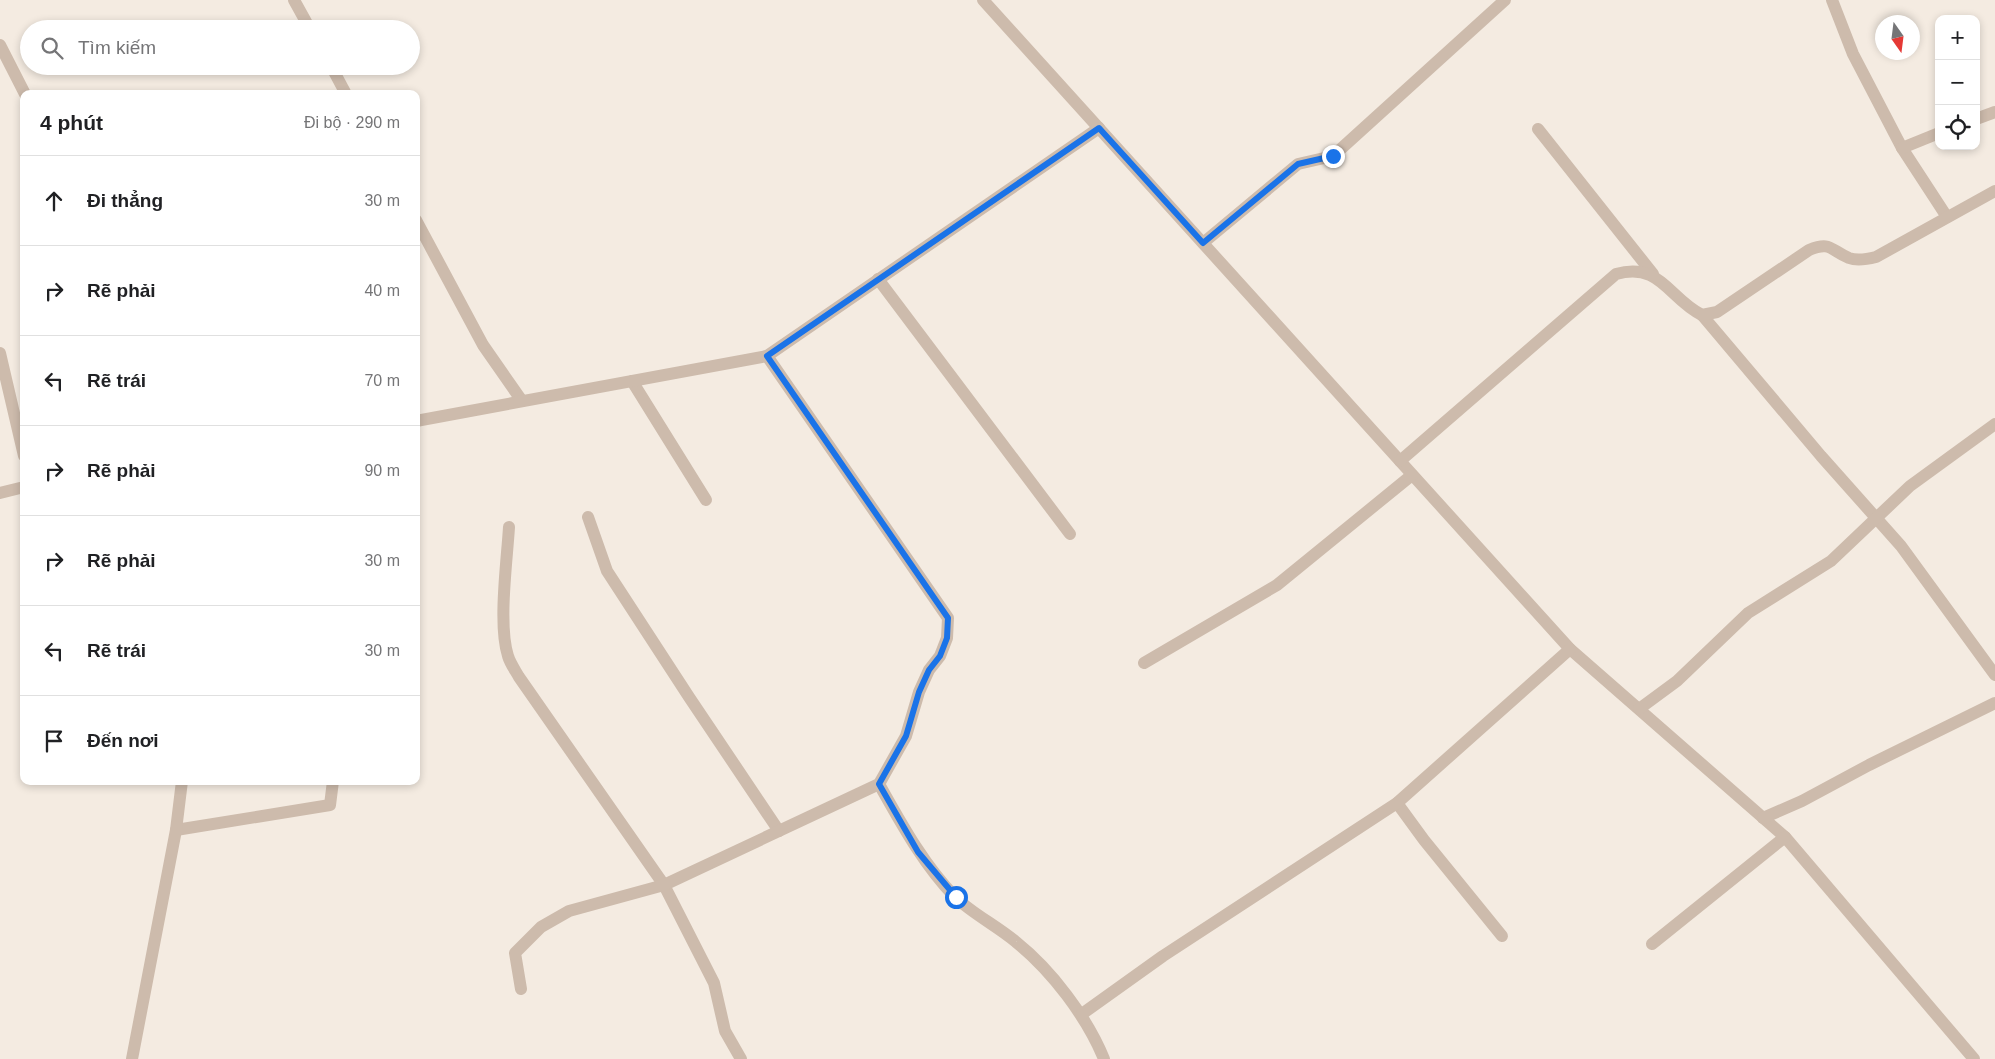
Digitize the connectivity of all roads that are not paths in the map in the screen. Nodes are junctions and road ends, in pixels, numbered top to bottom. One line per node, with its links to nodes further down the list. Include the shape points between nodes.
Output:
1 (294, 0): 5 (street)
2 (984, 0): 12 (street)
3 (1505, 0): 19 (street, via 1333,156 1298,164)
4 (1832, 0): 15 (street, via 1853,54)
5 (305, 20)
6 (0, 44): 8 (street)
7 (336, 75): 9 (street)
8 (23, 90)
9 (344, 90)
10 (1995, 112): 11 (street)
11 (1980, 118)
12 (1099, 128): 19 (street); 21 (street)
13 (1538, 129): 20 (street)
14 (1935, 136): 15 (street)
15 (1902, 148): 17 (street)
16 (1995, 191): 17 (street)
17 (1947, 217): 22 (street, via 1869,259 1850,259 1820,245 1717,312)
18 (420, 227): 26 (street, via 484,345)
19 (1203, 243): 30 (street)
20 (1653, 274): 22 (street, via 1687,306); 30 (street, via 1626,271 1616,274)
21 (878, 280): 24 (street); 38 (street)
22 (1702, 315): 36 (street)
23 (0, 353): 29 (street)
24 (767, 356): 25 (street); 44 (street, via 948,618 947,638 940,656 929,670 906,736)
25 (632, 381): 26 (street); 34 (street)
26 (522, 401): 27 (street)
27 (420, 420)
28 (1995, 424): 36 (street, via 1910,486)
29 (20, 439)
30 (1400, 461): 31 (street)
31 (1412, 475): 39 (street); 40 (street, via 1277,584)
32 (20, 489): 33 (street)
33 (0, 493)
34 (706, 500)
35 (588, 517): 50 (street, via 607,571)
36 (1877, 518): 41 (street); 43 (street, via 1831,561 1748,613 1677,681)
37 (509, 528): 52 (street, via 504,615 508,658)
38 (1070, 534)
39 (1570, 649): 43 (street); 47 (street)
40 (1144, 663)
41 (1995, 675)
42 (1995, 703): 48 (street)
43 (1638, 709): 48 (street)
44 (879, 784): 50 (street); 56 (street, via 918,852 956,897 1018,943)
45 (182, 785): 49 (street)
46 (332, 785): 49 (street, via 330,804)
47 (1397, 803): 53 (street); 56 (street, via 1163,956)
48 (1764, 818): 51 (street)
49 (176, 830): 57 (street)
50 (779, 831): 52 (street)
51 (1785, 837): 54 (street); 60 (street)
52 (664, 885): 55 (street, via 569,911 541,927 515,953); 58 (street, via 714,983 725,1031)
53 (1502, 936)
54 (1652, 944)
55 (521, 989)
56 (1082, 1014): 59 (street)
57 (132, 1059)
58 (740, 1059)
59 (1104, 1059)
60 (1974, 1059)

